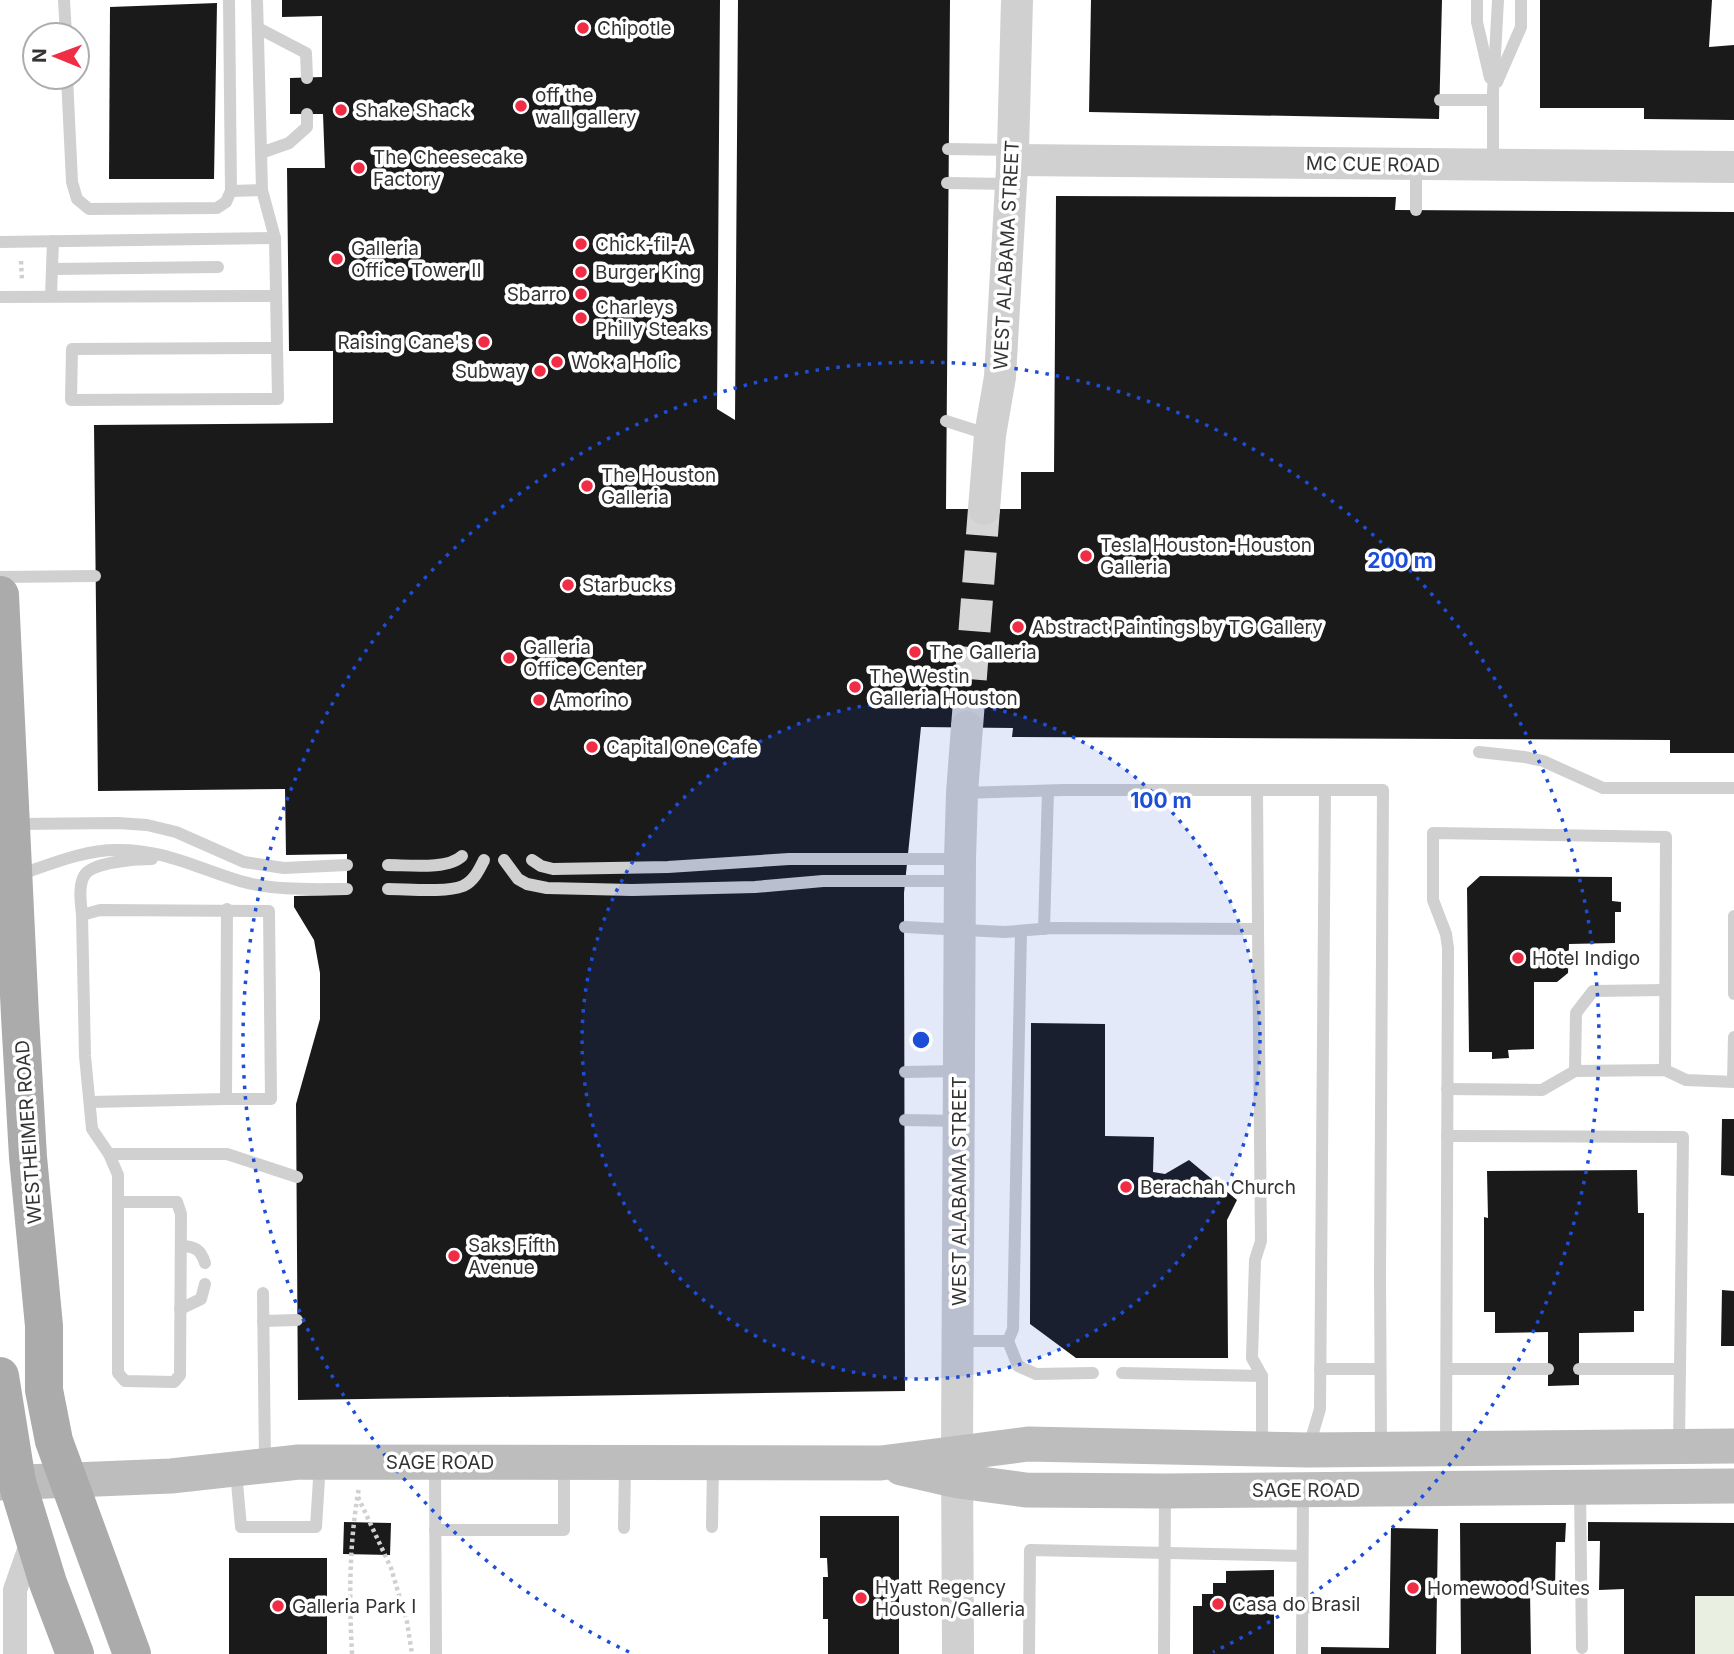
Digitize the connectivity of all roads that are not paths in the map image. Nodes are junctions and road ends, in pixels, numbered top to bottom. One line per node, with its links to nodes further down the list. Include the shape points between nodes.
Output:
1 (64, 0): 8 (lane)
2 (229, 0): 23 (lane)
3 (257, 0): 9 (lane)
4 (1017, 0): 18 (street, WEST ALABAMA STREET)
5 (1476, 0): 12 (lane)
6 (1498, 0): 12 (lane)
7 (1521, 0): 12 (lane, via 1521,27)
8 (65, 21)
9 (258, 28): 10 (lane, via 306,52); 16 (lane)
10 (307, 78)
11 (69, 91): 23 (lane, via 72,182 77,199 89,209 217,208)
12 (1493, 96): 13 (lane); 19 (lane)
13 (1440, 100)
14 (307, 114): 16 (lane, via 307,127 289,143)
15 (948, 149): 18 (lane)
16 (261, 153): 22 (lane)
17 (1416, 164): 18 (street, MC CUE ROAD); 19 (street, MC CUE ROAD); 24 (lane)
18 (1012, 165): 21 (lane); 35 (street, WEST ALABAMA STREET, via 1000,377)
19 (1493, 165): 20 (street, MC CUE ROAD)
20 (1734, 167)
21 (947, 183)
22 (261, 190): 23 (lane); 25 (lane)
23 (231, 191)
24 (1416, 210)
25 (275, 238): 26 (lane); 31 (lane)
26 (53, 241): 27 (lane); 29 (lane)
27 (0, 242)
28 (218, 267): 29 (lane)
29 (52, 269): 30 (lane)
30 (51, 296): 31 (lane); 32 (lane)
31 (276, 296): 33 (lane)
32 (0, 297)
33 (277, 348): 33 (lane, via 72,349 71,400 278,399)
34 (946, 421): 35 (lane)
35 (990, 435): 36 (street, WEST ALABAMA STREET)
36 (985, 509)
37 (95, 576): 38 (lane)
38 (0, 577)
39 (0, 595): 47 (main road, WESTHEIMER ROAD)
40 (967, 727): 46 (street, WEST ALABAMA STREET)
41 (1479, 752): 42 (lane, via 1543,761 1603,788)
42 (1734, 788)
43 (1257, 790): 44 (lane); 45 (lane); 64 (lane)
44 (1325, 790): 96 (lane); 97 (lane, via 1383,790)
45 (1048, 791): 46 (lane); 63 (lane)
46 (962, 793): 55 (street, WEST ALABAMA STREET)
47 (11, 824): 53 (lane, via 147,825 176,832 244,862 284,868); 56 (main road, WESTHEIMER ROAD)
48 (461, 856): 54 (lane, via 443,865)
49 (178, 858): 56 (lane, via 142,851 94,852); 57 (lane, via 241,881 284,888); 60 (lane, via 94,867 84,875)
50 (484, 860): 58 (lane, via 476,876 463,886)
51 (504, 860): 55 (lane, via 517,879 527,884 632,890 755,887)
52 (532, 860): 55 (lane, via 553,869 789,859)
53 (347, 865)
54 (388, 865)
55 (960, 870): 65 (street, WEST ALABAMA STREET)
56 (14, 876): 69 (main road, WESTHEIMER ROAD)
57 (347, 889)
58 (388, 889)
59 (227, 909): 60 (lane, via 100,910); 78 (lane); 78 (lane, via 269,911 271,1098)
60 (82, 915): 79 (lane)
61 (1734, 916): 68 (lane)
62 (905, 928): 65 (lane)
63 (1044, 929): 64 (lane); 66 (lane)
64 (1258, 929): 105 (lane, via 1261,1241 1255,1260 1252,1358)
65 (961, 930): 66 (lane); 75 (street, WEST ALABAMA STREET)
66 (1021, 931): 95 (lane, via 1015,1284 1013,1329)
67 (1665, 990): 72 (lane); 73 (lane, via 1593,991 1576,1013); 77 (lane, via 1666,837 1433,833 1433,900 1448,948)
68 (1734, 994)
69 (10, 1006): 83 (main road, WESTHEIMER ROAD)
70 (1734, 1037): 76 (lane)
71 (0, 1065): 83 (main road)
72 (1665, 1070): 73 (lane); 76 (lane, via 1686,1080)
73 (1575, 1071): 77 (lane, via 1542,1090)
74 (905, 1072): 75 (lane)
75 (960, 1072): 81 (street, WEST ALABAMA STREET)
76 (1734, 1082)
77 (1447, 1088): 82 (lane)
78 (226, 1099): 79 (lane)
79 (90, 1102): 84 (lane, via 93,1129)
80 (905, 1120): 81 (lane)
81 (960, 1121): 94 (street, WEST ALABAMA STREET)
82 (1447, 1136): 98 (lane); 100 (lane, via 1683,1137)
83 (27, 1139): 119 (main road, WESTHEIMER ROAD, via 44,1326 44,1391 50,1429)
84 (109, 1154): 85 (lane, via 227,1154); 86 (lane, via 118,1175)
85 (296, 1177)
86 (118, 1202): 87 (lane, via 177,1202); 91 (lane, via 118,1373 125,1381 174,1382 180,1376)
87 (181, 1245): 88 (lane, via 192,1246); 91 (lane)
88 (205, 1263)
89 (205, 1284): 91 (lane, via 201,1299)
90 (263, 1293): 93 (lane)
91 (180, 1308)
92 (298, 1320): 93 (lane)
93 (263, 1321): 118 (lane)
94 (958, 1341): 95 (lane); 117 (street, WEST ALABAMA STREET)
95 (1008, 1341): 102 (lane, via 1018,1366 1036,1374)
96 (1320, 1369): 97 (lane); 111 (lane, via 1320,1409)
97 (1380, 1369): 110 (lane)
98 (1447, 1369): 101 (lane); 107 (lane)
99 (1579, 1369): 100 (lane)
100 (1680, 1369): 108 (lane)
101 (1548, 1370)
102 (1093, 1373)
103 (1122, 1373): 105 (lane)
104 (0, 1376): 120 (main road)
105 (1262, 1376): 109 (lane)
106 (1734, 1446): 108 (main road, SAGE ROAD)
107 (1446, 1448): 108 (main road, SAGE ROAD); 110 (main road, SAGE ROAD)
108 (1679, 1448): 122 (main road)
109 (1262, 1449): 111 (main road, SAGE ROAD); 117 (main road, SAGE ROAD, via 1028,1444)
110 (1381, 1449): 111 (main road, SAGE ROAD)
111 (1308, 1450): 124 (main road)
112 (320, 1462): 113 (main road, SAGE ROAD, via 359,1479); 118 (main road, SAGE ROAD); 118 (lane, via 316,1527 241,1527)
113 (435, 1462): 114 (main road, SAGE ROAD); 128 (lane)
114 (564, 1462): 115 (main road, SAGE ROAD); 128 (lane, via 564,1530)
115 (625, 1462): 116 (main road, SAGE ROAD); 127 (lane)
116 (713, 1462): 117 (main road, SAGE ROAD); 126 (lane)
117 (958, 1467): 125 (main road, SAGE ROAD, via 1026,1490); 140 (street, WEST ALABAMA STREET)
118 (250, 1468): 119 (main road, SAGE ROAD)
119 (68, 1480): 120 (main road, SAGE ROAD); 138 (main road, WESTHEIMER ROAD)
120 (9, 1483): 129 (main road)
121 (1734, 1486): 122 (main road, SAGE ROAD)
122 (1678, 1488): 123 (main road, SAGE ROAD)
123 (1580, 1489): 124 (main road, SAGE ROAD); 135 (lane)
124 (1303, 1490): 125 (main road, SAGE ROAD); 131 (lane)
125 (1165, 1491): 130 (lane)
126 (712, 1527)
127 (624, 1528)
128 (435, 1530): 139 (lane)
129 (34, 1535): 134 (street); 137 (main road)
130 (1166, 1553): 131 (lane); 141 (lane, via 1030,1550); 142 (lane)
131 (1302, 1556): 132 (lane)
132 (1302, 1607): 133 (lane); 143 (lane)
133 (1318, 1608)
134 (7, 1622): 136 (street)
135 (1582, 1648)
136 (15, 1654)
137 (75, 1654)
138 (132, 1654)
139 (436, 1654)
140 (958, 1654)
141 (1030, 1654)
142 (1164, 1654)
143 (1302, 1654)

